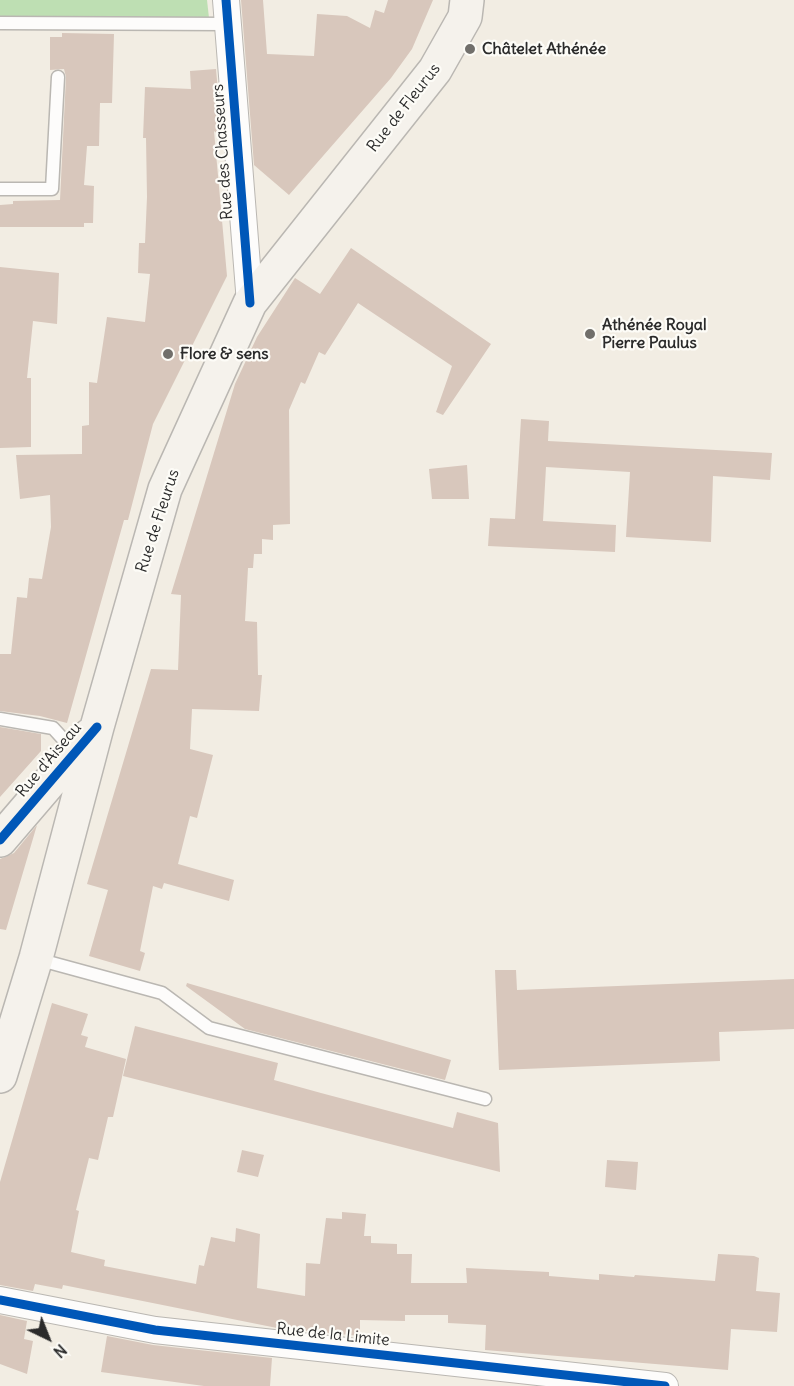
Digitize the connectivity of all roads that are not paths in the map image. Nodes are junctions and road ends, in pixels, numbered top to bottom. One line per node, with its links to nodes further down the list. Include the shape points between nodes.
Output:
1 (467, 0): 6 (main road, Rue de Fleurus, via 465,17 435,70)
2 (227, 12): 3 (lane); 6 (street, Rue des Chasseurs)
3 (0, 23)
4 (58, 77): 5 (lane, via 52,189)
5 (0, 189)
6 (250, 303): 8 (main road, Rue de Fleurus, via 165,489)
7 (0, 719): 9 (lane, via 53,728)
8 (97, 727): 9 (main road, Rue d'Aiseau); 11 (main road, Rue de Fleurus)
9 (76, 753): 10 (main road, Rue d'Aiseau)
10 (0, 840)
11 (36, 958): 12 (main road, Rue de Fleurus); 13 (lane, via 162,993 209,1028)
12 (0, 1076)
13 (484, 1099)
14 (0, 1300): 15 (street, Rue de la Limite, via 155,1330)
15 (665, 1386)

